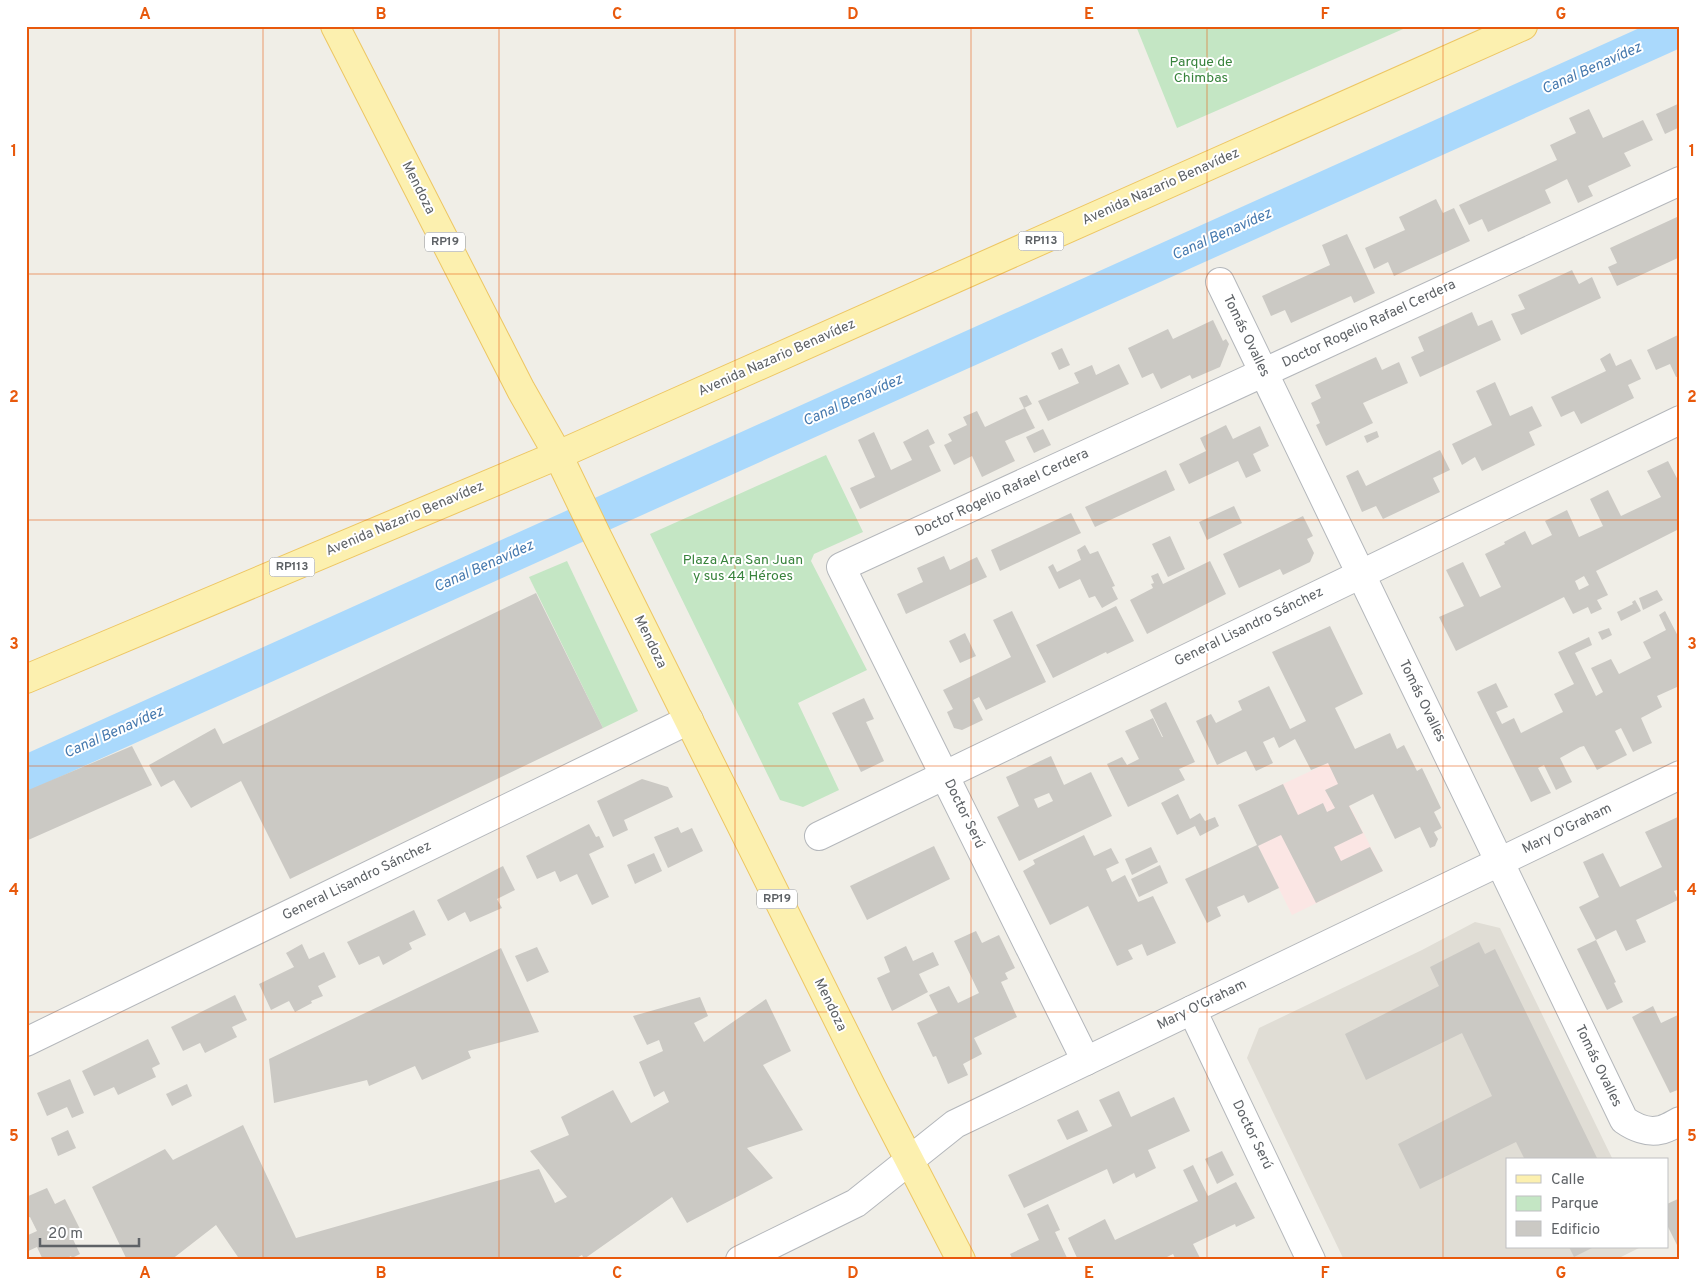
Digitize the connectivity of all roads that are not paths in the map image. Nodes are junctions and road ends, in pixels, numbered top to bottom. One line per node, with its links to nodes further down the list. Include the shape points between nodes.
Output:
1 (335, 26): 7 (main road, Mendoza / RP19, via 521,390)
2 (1523, 26): 7 (main road, Avenida Nazario Benavídez / RP113)
3 (1680, 181): 5 (street, Doctor Rogelio Rafael Cerdera)
4 (1220, 282): 5 (street, Tomás Ovalles)
5 (1264, 373): 8 (street, Doctor Rogelio Rafael Cerdera); 9 (street, Tomás Ovalles)
6 (1680, 420): 9 (street, General Lisandro Sánchez)
7 (558, 455): 10 (main road, Avenida Nazario Benavídez / RP113); 11 (main road, Mendoza / RP19)
8 (841, 567): 12 (street, Doctor Serú)
9 (1360, 574): 12 (street, General Lisandro Sánchez); 15 (street, Tomás Ovalles)
10 (26, 679)
11 (689, 720): 17 (street, General Lisandro Sánchez); 20 (main road, Mendoza / RP19)
12 (944, 775): 14 (street, General Lisandro Sánchez); 18 (street, Doctor Serú)
13 (1680, 775): 15 (street, Mary O'Graham)
14 (819, 836)
15 (1500, 862): 16 (street, Mary O'Graham); 19 (street, Tomás Ovalles, via 1624,1120 1637,1127 1655,1130)
16 (1192, 1010): 18 (street, Mary O'Graham); 21 (street, Doctor Serú)
17 (26, 1042)
18 (1086, 1061): 20 (street, Mary O'Graham, via 955,1124)
19 (1680, 1121)
20 (909, 1160): 22 (street, Mary O'Graham, via 856,1203); 23 (main road, Mendoza / RP19)
21 (1303, 1257)
22 (740, 1260)
23 (961, 1260)

